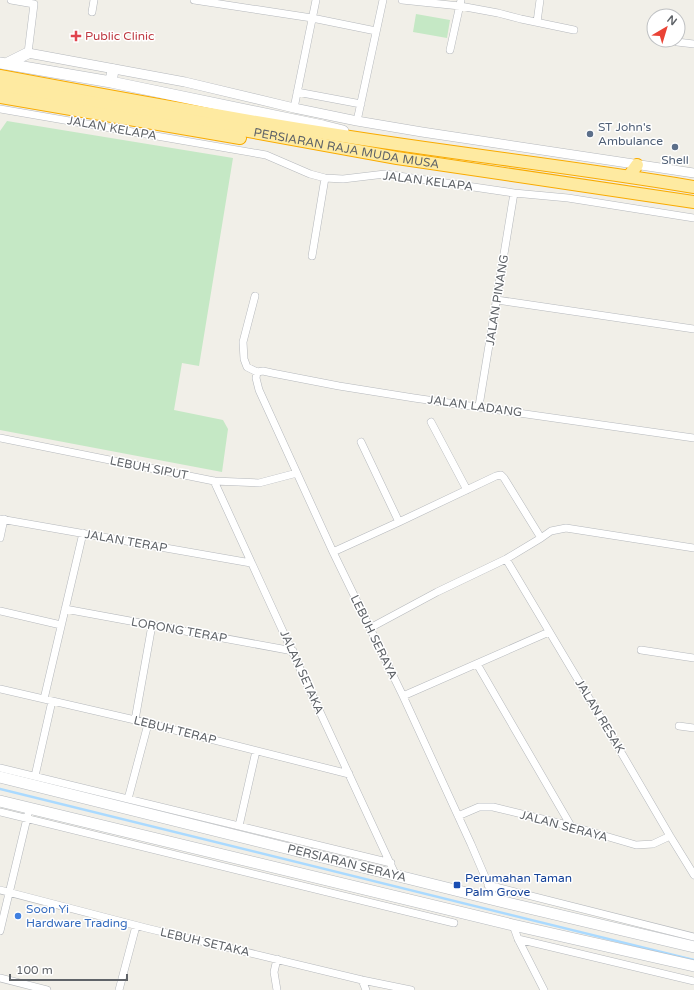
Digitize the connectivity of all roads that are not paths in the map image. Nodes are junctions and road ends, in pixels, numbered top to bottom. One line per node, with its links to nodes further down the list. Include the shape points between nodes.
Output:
1 (11, 0): 15 (street, via 34,4)
2 (94, 0): 9 (street)
3 (194, 0): 10 (street)
4 (316, 0): 10 (street)
5 (383, 0): 13 (street)
6 (402, 0): 8 (street)
7 (540, 0): 11 (street)
8 (460, 3): 11 (street); 14 (street)
9 (92, 12)
10 (312, 18): 13 (street); 21 (street)
11 (537, 22): 12 (street)
12 (574, 30)
13 (376, 31): 23 (street)
14 (450, 50)
15 (28, 53): 16 (main road); 17 (street)
16 (3, 63): 19 (main road)
17 (113, 70): 19 (main road); 24 (street, via 185,82)
18 (0, 76): 28 (highway, PERSIARAN RAJA MUDA MUSA)
19 (112, 82): 29 (main road, via 323,126)
20 (0, 86): 28 (highway, PERSIARAN RAJA MUDA MUSA)
21 (297, 92): 23 (street); 24 (street)
22 (0, 97): 26 (highway)
23 (361, 104): 27 (street)
24 (294, 108): 27 (street)
25 (0, 109): 26 (street, JALAN KELAPA)
26 (50, 111): 30 (highway, via 365,158); 34 (street, JALAN KELAPA, via 266,155)
27 (357, 121): 31 (street)
28 (223, 122): 29 (highway, PERSIARAN RAJA MUDA MUSA); 30 (highway, PERSIARAN RAJA MUDA MUSA)
29 (382, 142): 33 (highway, PERSIARAN RAJA MUDA MUSA)
30 (397, 158): 37 (highway, PERSIARAN RAJA MUDA MUSA)
31 (637, 165): 32 (street); 33 (highway)
32 (694, 173)
33 (629, 176): 35 (highway, PERSIARAN RAJA MUDA MUSA)
34 (325, 178): 36 (street, JALAN KELAPA, via 343,179 385,174); 39 (street)
35 (694, 186)
36 (514, 193): 38 (street, JALAN KELAPA, via 568,198); 41 (street, JALAN PINANG)
37 (694, 202)
38 (694, 218)
39 (312, 256)
40 (255, 296): 43 (street, via 243,342 244,359 248,368)
41 (497, 300): 42 (street); 44 (street, JALAN PINANG)
42 (694, 329)
43 (257, 372): 44 (street, JALAN LADANG); 49 (street, LEBUH SERAYA, via 259,390)
44 (478, 406): 47 (street, JALAN LADANG)
45 (431, 422): 51 (street)
46 (0, 438): 50 (street, LEBUH SIPUT)
47 (694, 438)
48 (362, 442): 53 (street)
49 (297, 473): 50 (street, LEBUH SIPUT, via 258,483); 58 (street, LEBUH SERAYA)
50 (214, 480): 60 (street, JALAN SETAKA)
51 (467, 490): 53 (street); 56 (street, via 501,475)
52 (2, 519): 54 (street, JALAN TERAP); 55 (street)
53 (399, 522): 58 (street)
54 (83, 533): 60 (street, JALAN TERAP); 61 (street)
55 (0, 538)
56 (541, 538): 57 (street, via 546,533 566,528); 59 (street)
57 (694, 548)
58 (333, 552): 65 (street, LEBUH SERAYA)
59 (506, 559): 65 (street); 66 (street, JALAN RESAK)
60 (251, 563): 68 (street, JALAN SETAKA)
61 (65, 609): 63 (street); 64 (street, LORONG TERAP)
62 (0, 611): 63 (street)
63 (61, 625): 73 (street)
64 (152, 625): 68 (street, LORONG TERAP); 75 (street)
65 (370, 628): 72 (street, LEBUH SERAYA)
66 (549, 632): 70 (street); 92 (street, JALAN RESAK, via 612,734)
67 (641, 650): 69 (street)
68 (293, 651): 81 (street, JALAN SETAKA)
69 (694, 658)
70 (477, 664): 72 (street); 91 (street)
71 (0, 689): 73 (street, LEBUH TERAP)
72 (403, 696): 88 (street, LEBUH SERAYA)
73 (44, 699): 74 (street, LEBUH TERAP)
74 (52, 700): 75 (street, LEBUH TERAP); 82 (street)
75 (135, 720): 76 (street, LEBUH TERAP)
76 (148, 724): 79 (street, LEBUH TERAP); 84 (street)
77 (679, 726): 78 (street)
78 (694, 728)
79 (256, 751): 81 (street, LEBUH TERAP); 90 (street)
80 (0, 768): 82 (street)
81 (349, 774): 93 (street, JALAN SETAKA)
82 (35, 776): 84 (street)
83 (0, 777): 95 (main road, PERSIARAN SERAYA)
84 (128, 799): 90 (street)
85 (0, 801): 86 (main road, PERSIARAN SERAYA)
86 (30, 807): 89 (street); 102 (main road, PERSIARAN SERAYA)
87 (0, 812): 89 (street)
88 (458, 816): 91 (street, JALAN SERAYA, via 479,807 493,807); 96 (street, LEBUH SERAYA)
89 (27, 819): 98 (street); 100 (street)
90 (238, 826): 93 (street)
91 (571, 826): 92 (street, JALAN SERAYA, via 636,845 653,844)
92 (670, 836): 94 (street, JALAN RESAK)
93 (391, 863): 95 (street, JALAN SETAKA)
94 (694, 874)
95 (396, 876): 99 (main road, PERSIARAN SERAYA)
96 (488, 885): 99 (street, LEBUH SERAYA); 104 (street)
97 (0, 890): 98 (street, LEBUH SETAKA)
98 (10, 893): 101 (street, LEBUH SETAKA); 103 (street)
99 (495, 900): 106 (main road, PERSIARAN SERAYA)
100 (454, 923)
101 (136, 926): 107 (street, LEBUH SETAKA); 113 (street)
102 (513, 926): 105 (street); 108 (main road, PERSIARAN SERAYA)
103 (0, 931)
104 (694, 937)
105 (518, 939): 111 (street); 117 (street)
106 (694, 947)
107 (277, 959): 110 (street, LEBUH SETAKA); 114 (street, via 274,972)
108 (694, 966)
109 (0, 978): 112 (street)
110 (362, 980): 115 (street); 116 (street, LEBUH SETAKA)
111 (694, 981)
112 (48, 990)
113 (119, 990)
114 (277, 990)
115 (366, 990)
116 (411, 990)
117 (544, 990)

